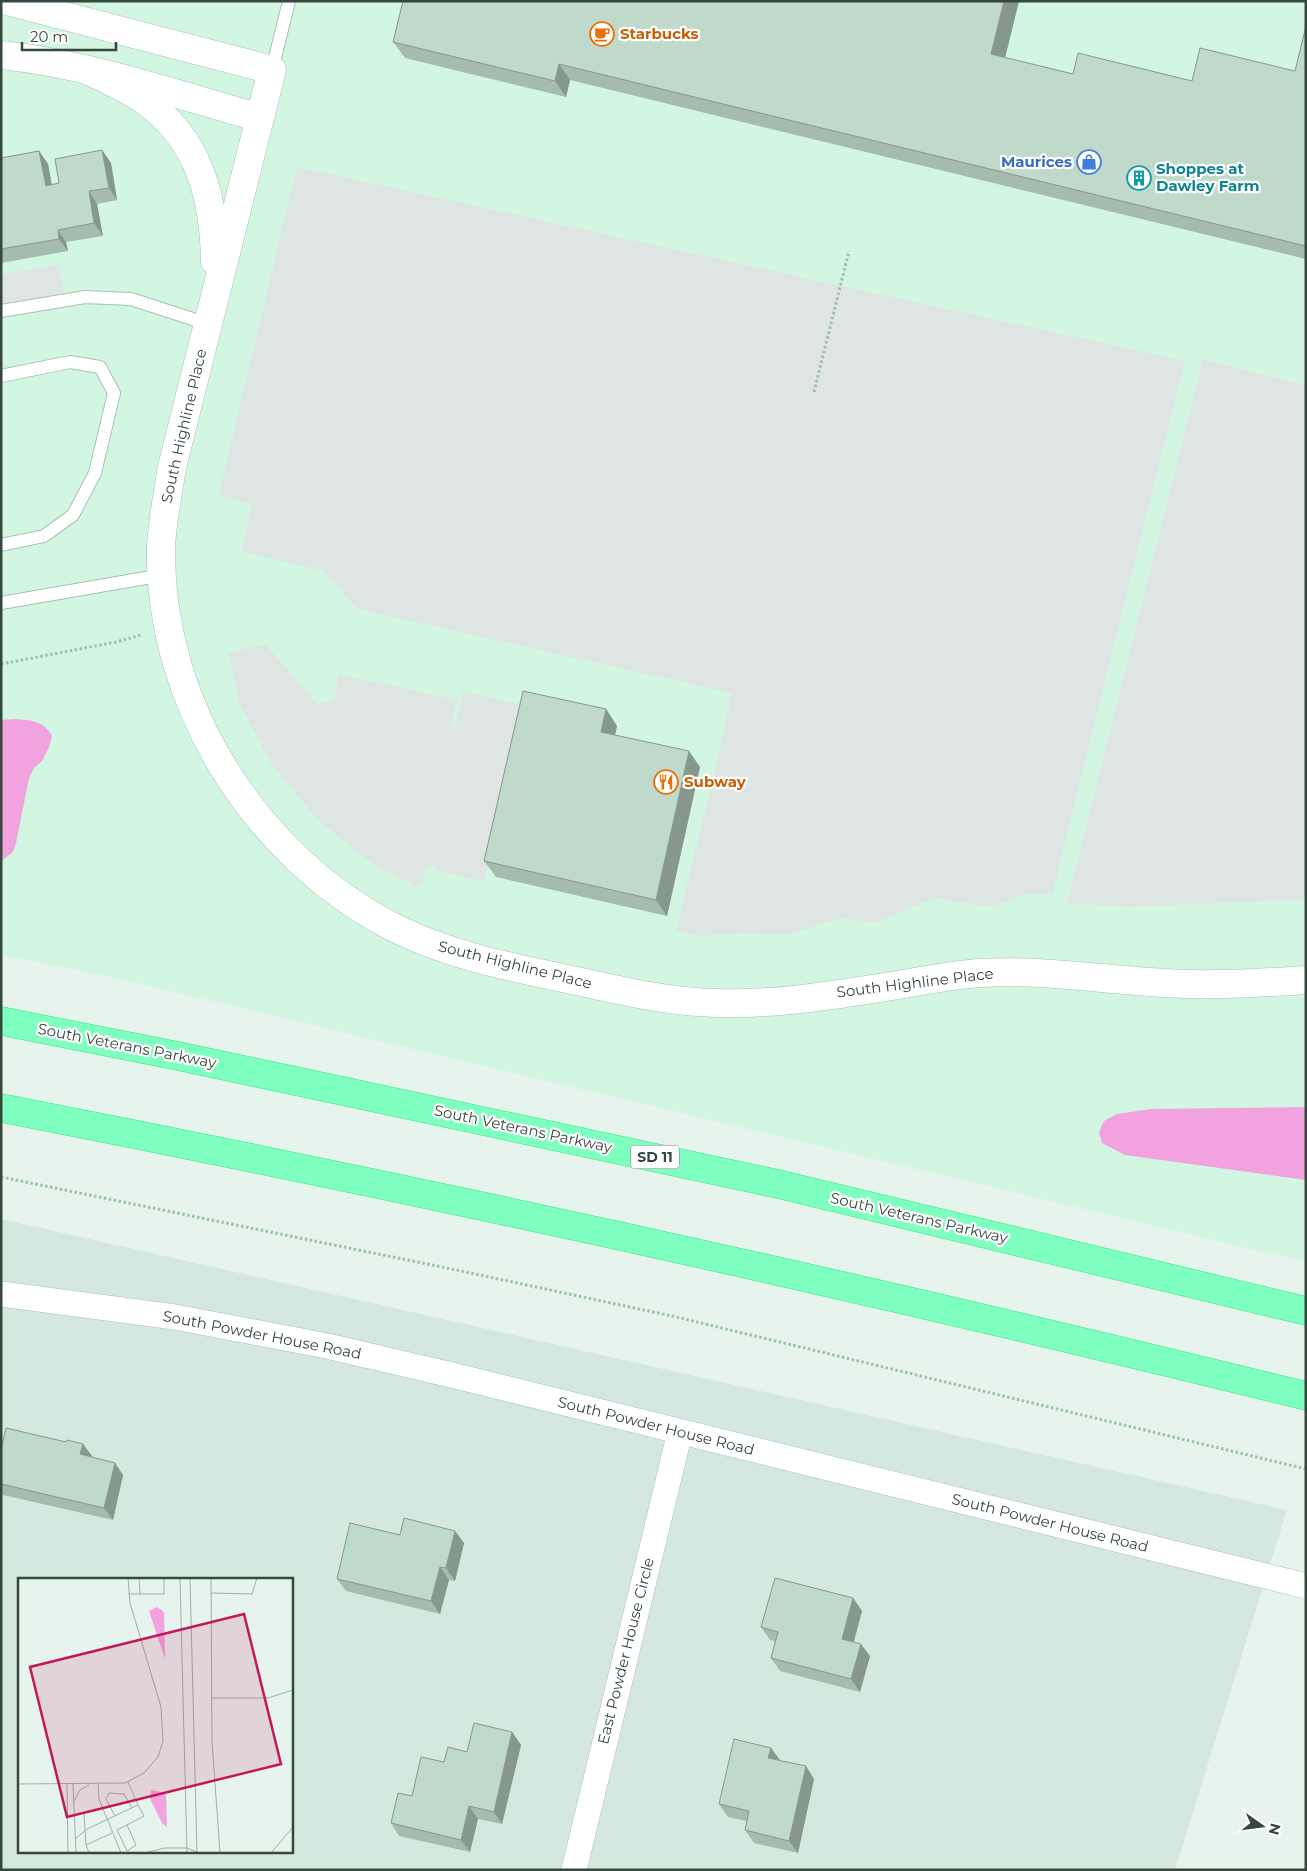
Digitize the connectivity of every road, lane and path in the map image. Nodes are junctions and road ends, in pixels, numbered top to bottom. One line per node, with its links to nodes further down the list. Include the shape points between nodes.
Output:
1 (7, 1): 5 (street)
2 (289, 1): 5 (lane)
3 (1, 55): 4 (street)
4 (86, 70): 6 (street); 9 (street, via 144,101 168,121 195,160 212,214 215,267)
5 (272, 70): 6 (street, South Highline Place)
6 (260, 118): 9 (street, South Highline Place)
7 (849, 251): 11 (path)
8 (1, 311): 9 (lane, via 85,297 131,299)
9 (210, 316): 13 (street, South Highline Place, via 172,467 161,548)
10 (1, 376): 12 (lane, via 70,362 100,367 114,393 95,473 73,516 44,536)
11 (814, 392)
12 (1, 545)
13 (163, 575): 14 (lane); 15 (street, South Highline Place)
14 (1, 603)
15 (169, 628): 16 (path, via 116,642); 17 (street, South Highline Place, via 184,680 217,758 245,801 276,838 310,871 351,902 431,944 473,958 627,992 715,1003 792,999 982,972 1171,984)
16 (1, 664)
17 (1306, 980)
18 (1, 1021): 22 (highway, South Veterans Parkway / SD 11, via 778,1184)
19 (1, 1108): 23 (highway, via 275,1161 660,1244)
20 (1, 1177): 25 (path, via 672,1316)
21 (1, 1294): 24 (street, South Powder House Road, via 175,1316 327,1346)
22 (1306, 1311)
23 (1306, 1396)
24 (680, 1432): 26 (street, South Powder House Road); 27 (street, East Powder House Circle)
25 (1306, 1469)
26 (1306, 1586)
27 (574, 1870)

